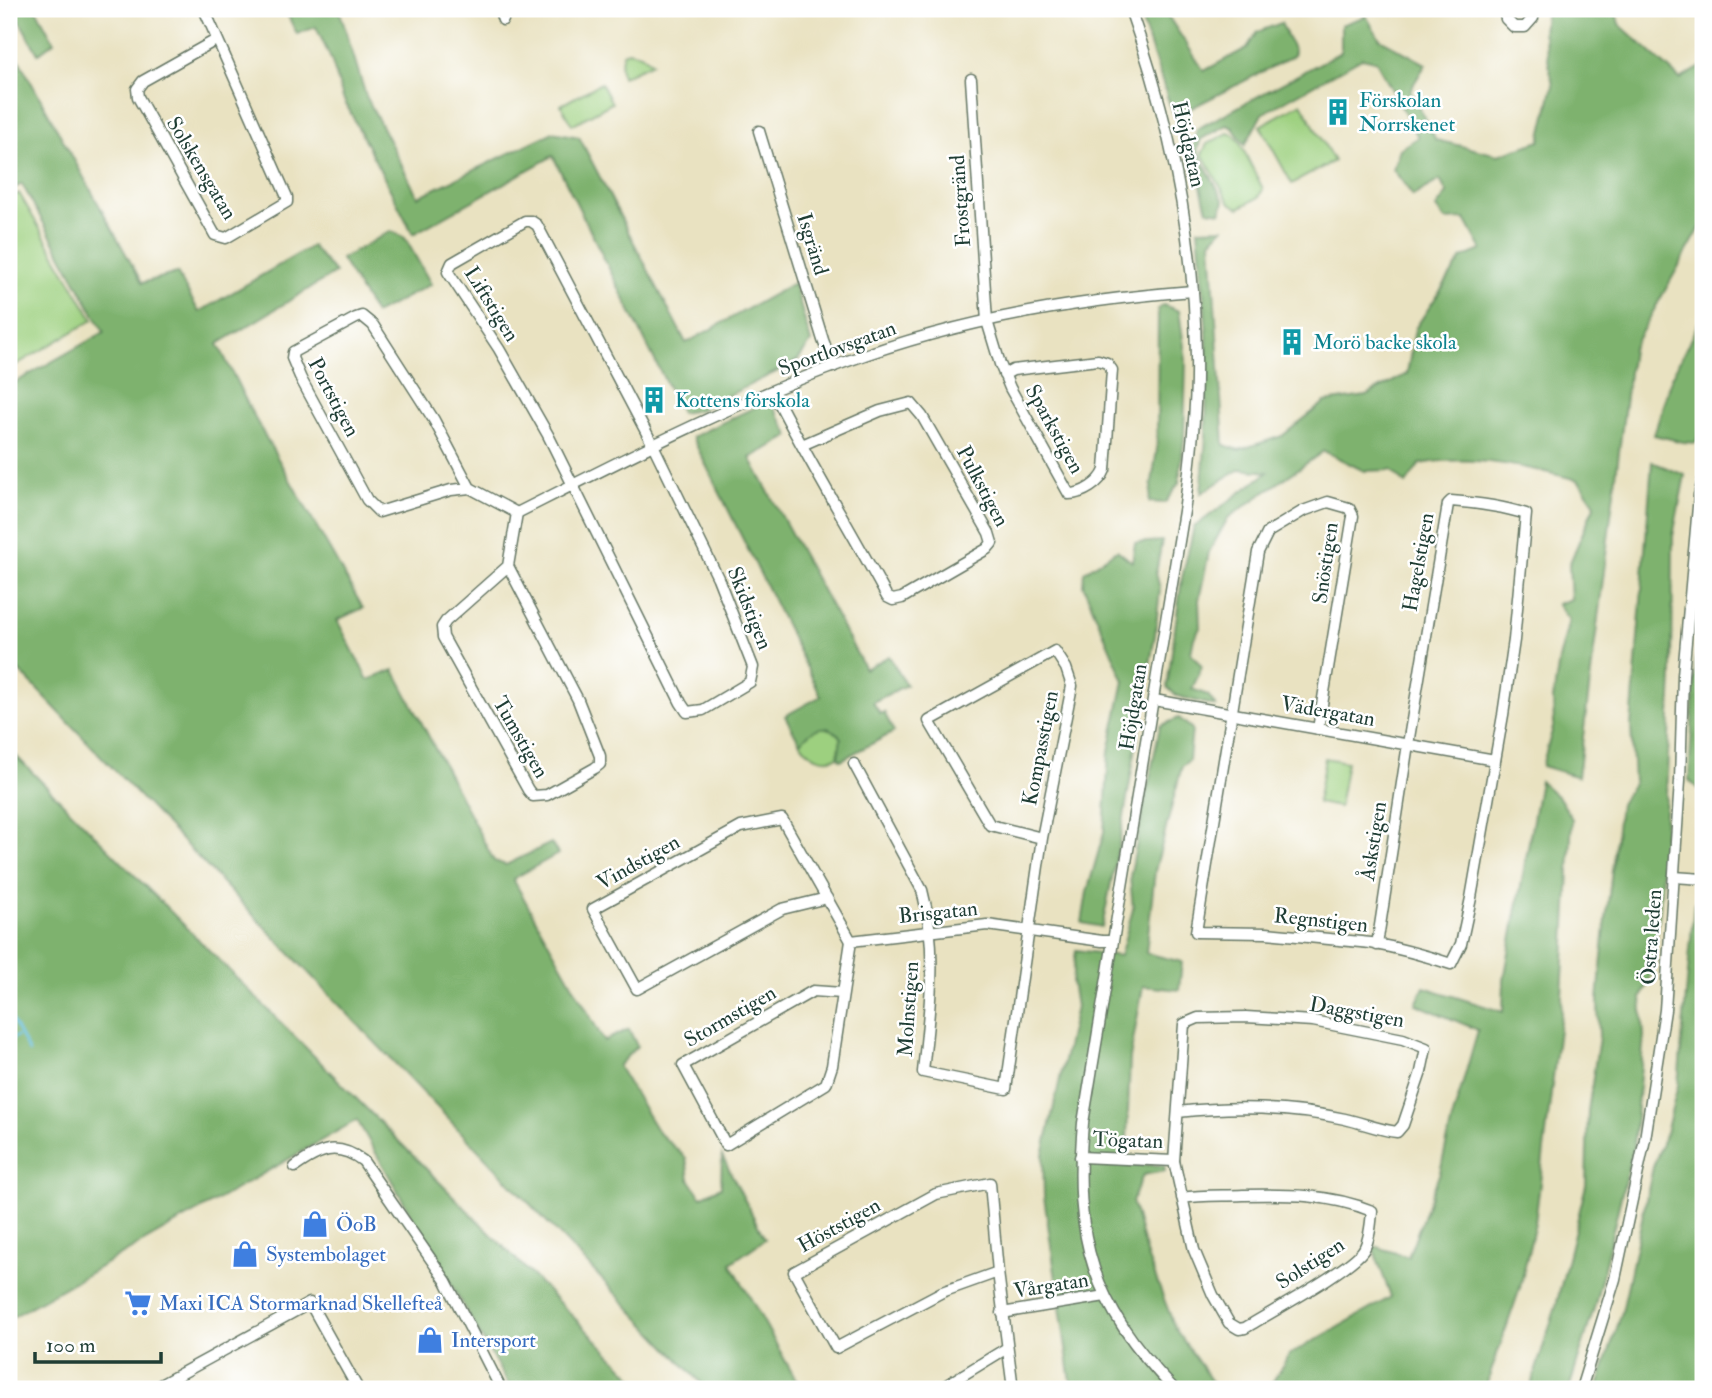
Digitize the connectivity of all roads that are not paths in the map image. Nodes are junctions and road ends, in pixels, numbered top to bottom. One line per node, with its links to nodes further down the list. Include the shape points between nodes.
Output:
1 (204, 9): 7 (street, Solskensgatan)
2 (499, 9): 6 (street)
3 (1130, 9): 10 (street, Höjdgatan, via 1170,138 1188,234)
4 (1503, 9): 5 (street, via 1514,27 1525,27)
5 (1535, 9)
6 (503, 20)
7 (216, 40): 7 (street, Solskensgatan, via 143,81 137,89 215,235 226,238 287,202 287,197)
8 (971, 79): 11 (street, Frostgränd)
9 (759, 131): 12 (street, Isgränd)
10 (1193, 291): 11 (street, Sportlovsgatan, via 1088,302); 22 (street, Höjdgatan, via 1196,356 1191,455)
11 (988, 321): 12 (street, Sportlovsgatan); 13 (street, Sparkstigen)
12 (833, 367): 14 (street, Sportlovsgatan)
13 (1004, 375): 13 (street, Sparkstigen, via 1069,495 1102,478 1112,370 1107,363 1098,360 1013,370)
14 (773, 391): 15 (street, Sportlovsgatan); 16 (street, Pulkstigen)
15 (653, 445): 18 (street, Sportlovsgatan); 18 (street, Skidstigen, via 718,578 754,667 750,682 703,710 687,712 681,704); 18 (street, Liftstigen, via 537,225 525,220 452,263 448,272 499,349)
16 (802, 445): 16 (street, Pulkstigen, via 887,597 902,598 992,543 911,403 880,411)
17 (1703, 480): 29 (street, Östra leden, via 1683,675)
18 (572, 485): 20 (street, Sportlovsgatan)
19 (470, 488): 19 (street, Portstigen, via 379,512 367,500 300,379 293,352 356,318 367,318 434,420); 20 (street)
20 (517, 513): 21 (street)
21 (508, 566): 21 (street, Tumstigen, via 446,621 443,637 528,790 533,796 547,795 595,768 600,756 578,700)
22 (1154, 700): 23 (street, Vädergatan); 35 (street, Höjdgatan)
23 (1232, 713): 24 (street, Vädergatan); 24 (street, Snöstigen, via 1263,539 1303,511 1328,502 1341,504 1353,516); 36 (street, Regnstigen, via 1196,932 1266,933)
24 (1318, 729): 25 (street, Vädergatan)
25 (1408, 744): 26 (street, Vädergatan); 26 (street, Hagelstigen, via 1448,504 1504,507 1526,514 1526,526); 36 (street, Åskstigen)
26 (1495, 760): 36 (street, Regnstigen, via 1464,932 1451,964)
27 (855, 764): 33 (street, Molnstigen, via 922,890)
28 (1042, 838): 28 (street, Kompasstigen, via 990,825 929,721 1055,651 1072,686); 32 (street, Kompasstigen)
29 (1674, 877): 30 (street); 53 (street, Östra leden, via 1665,1010 1645,1139 1615,1279)
30 (1703, 879)
31 (827, 898): 31 (street, Vindstigen, via 782,909 637,989 593,909 741,827 782,819); 34 (street, Vindstigen)
32 (1030, 931): 33 (street, Brisgatan, via 987,925); 33 (street, Molnstigen, via 1006,1089 923,1072 933,965); 35 (street, Brisgatan)
33 (929, 932): 34 (street, Brisgatan)
34 (851, 941): 37 (street, Stormstigen)
35 (1112, 941): 39 (street, Höjdgatan)
36 (1377, 944)
37 (842, 993): 37 (street, Stormstigen, via 813,991 683,1065 726,1145 826,1084)
38 (1178, 1112): 38 (street, Daggstigen, via 1185,1024 1198,1018 1313,1021 1426,1048 1422,1072 1397,1132 1306,1113 1245,1109); 40 (street, Daggstigen)
39 (1080, 1157): 40 (street, Tögatan); 44 (street, Höjdgatan, via 1086,1242)
40 (1174, 1161): 42 (street, Solstigen)
41 (295, 1167): 49 (street, via 332,1148 363,1161 446,1281)
42 (1182, 1198): 42 (street, Solstigen, via 1203,1273 1229,1323 1239,1329 1359,1256 1371,1223 1372,1211 1320,1196)
43 (998, 1272): 43 (street, Höststigen, via 990,1183 936,1194 794,1272 836,1348 942,1292); 45 (street, Höststigen)
44 (1105, 1296): 45 (street, Vårgatan); 52 (street, Höjdgatan, via 1142,1353)
45 (1002, 1313): 46 (street, Höststigen)
46 (1007, 1348): 50 (street); 51 (street, Höststigen)
47 (153, 1389): 48 (street, via 310,1303)
48 (358, 1389)
49 (501, 1389)
50 (940, 1389)
51 (1013, 1389)
52 (1174, 1389)
53 (1581, 1389)

